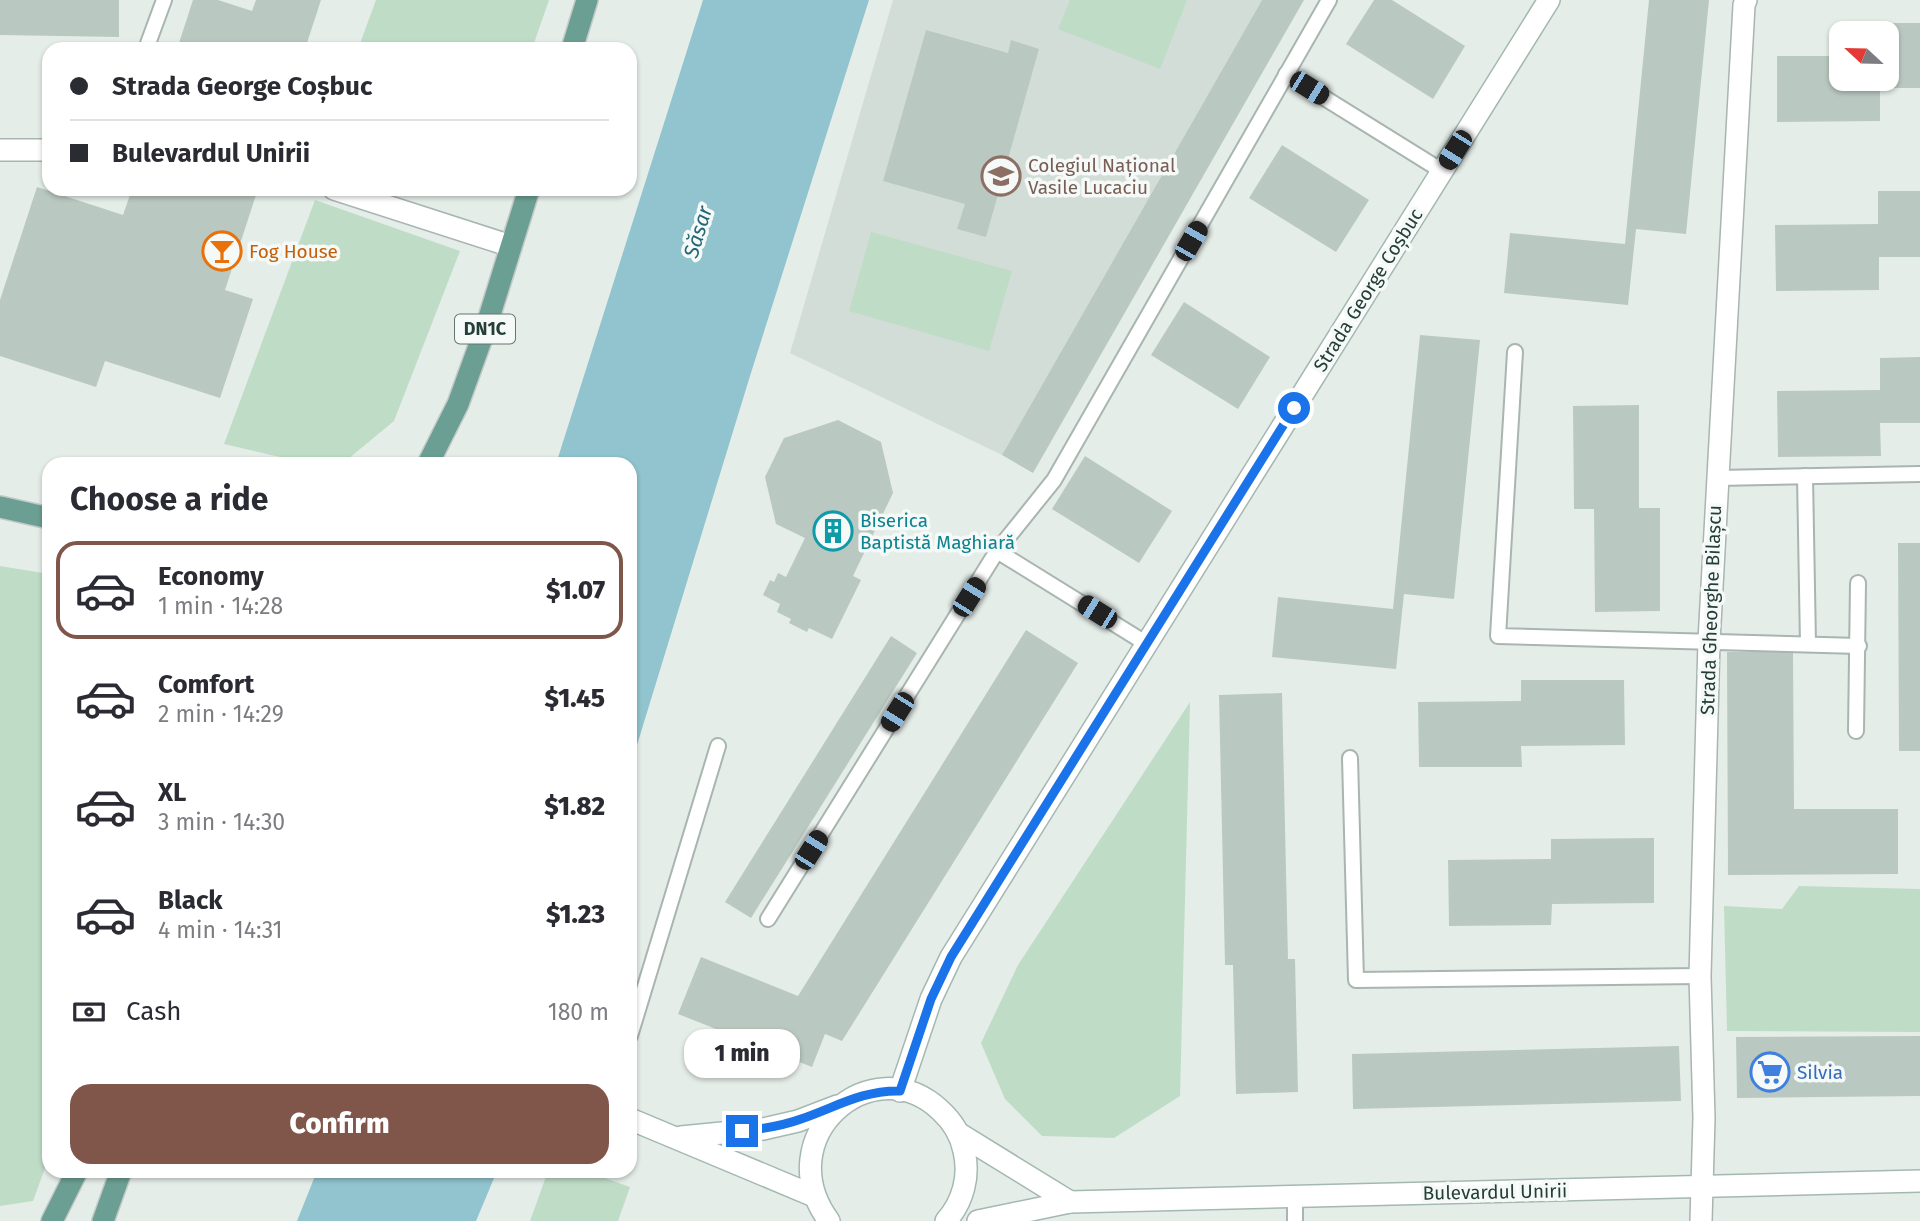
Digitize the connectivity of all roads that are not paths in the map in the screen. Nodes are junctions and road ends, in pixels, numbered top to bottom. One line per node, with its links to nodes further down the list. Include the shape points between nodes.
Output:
1 (164, 0): 6 (lane)
2 (587, 0): 7 (main road)
3 (1329, 0): 8 (lane)
4 (1549, 0): 11 (main road, Strada George Coșbuc)
5 (1746, 0): 19 (main road, Strada Gheorghe Bilașcu)
6 (149, 42)
7 (574, 42)
8 (1286, 74): 11 (lane); 22 (lane, via 1054,480)
9 (42, 151): 10 (main road)
10 (1, 155)
11 (1442, 171): 25 (main road, Strada George Coșbuc)
12 (356, 196): 14 (main road)
13 (527, 196): 14 (main road, DN1C)
14 (511, 246): 16 (main road, DN1C, via 458,404)
15 (1515, 352): 24 (lane, via 1498,635)
16 (432, 457)
17 (1920, 474): 18 (lane)
18 (1805, 476): 19 (lane); 26 (lane)
19 (1717, 478): 24 (main road, Strada Gheorghe Bilașcu)
20 (0, 508): 21 (main road)
21 (42, 517)
22 (998, 551): 25 (lane); 31 (lane)
23 (1858, 583): 27 (lane)
24 (1709, 641): 26 (lane); 32 (main road, Strada Gheorghe Bilașcu)
25 (1147, 644): 34 (main road, Strada George Coșbuc, via 951,957 931,999)
26 (1808, 644): 27 (lane)
27 (1858, 646): 28 (lane)
28 (1856, 731)
29 (718, 746): 33 (lane)
30 (1350, 758): 32 (lane, via 1356,980)
31 (768, 919)
32 (1700, 976): 42 (main road, Strada Gheorghe Bilașcu)
33 (637, 1013)
34 (900, 1091): 35 (main road, via 880,1090); 37 (main road, via 934,1105)
35 (843, 1104): 38 (main road, via 763,1129); 43 (main road, via 825,1122 813,1145 810,1179)
36 (637, 1122): 38 (main road)
37 (958, 1133): 45 (main road); 49 (main road, via 967,1162 966,1177 957,1206)
38 (679, 1138): 43 (main road)
39 (74, 1178): 46 (main road)
40 (118, 1178): 47 (main road)
41 (1920, 1181): 42 (main road, Bulevardul Unirii)
42 (1701, 1187): 44 (main road, Bulevardul Unirii); 52 (main road, Strada Gheorghe Bilașcu)
43 (814, 1196): 48 (main road)
44 (1295, 1197): 45 (main road, Bulevardul Unirii); 51 (lane)
45 (1070, 1202): 50 (main road, Bulevardul Unirii)
46 (52, 1221)
47 (103, 1221)
48 (829, 1221)
49 (946, 1221)
50 (978, 1221)
51 (1295, 1221)
52 (1701, 1221)

